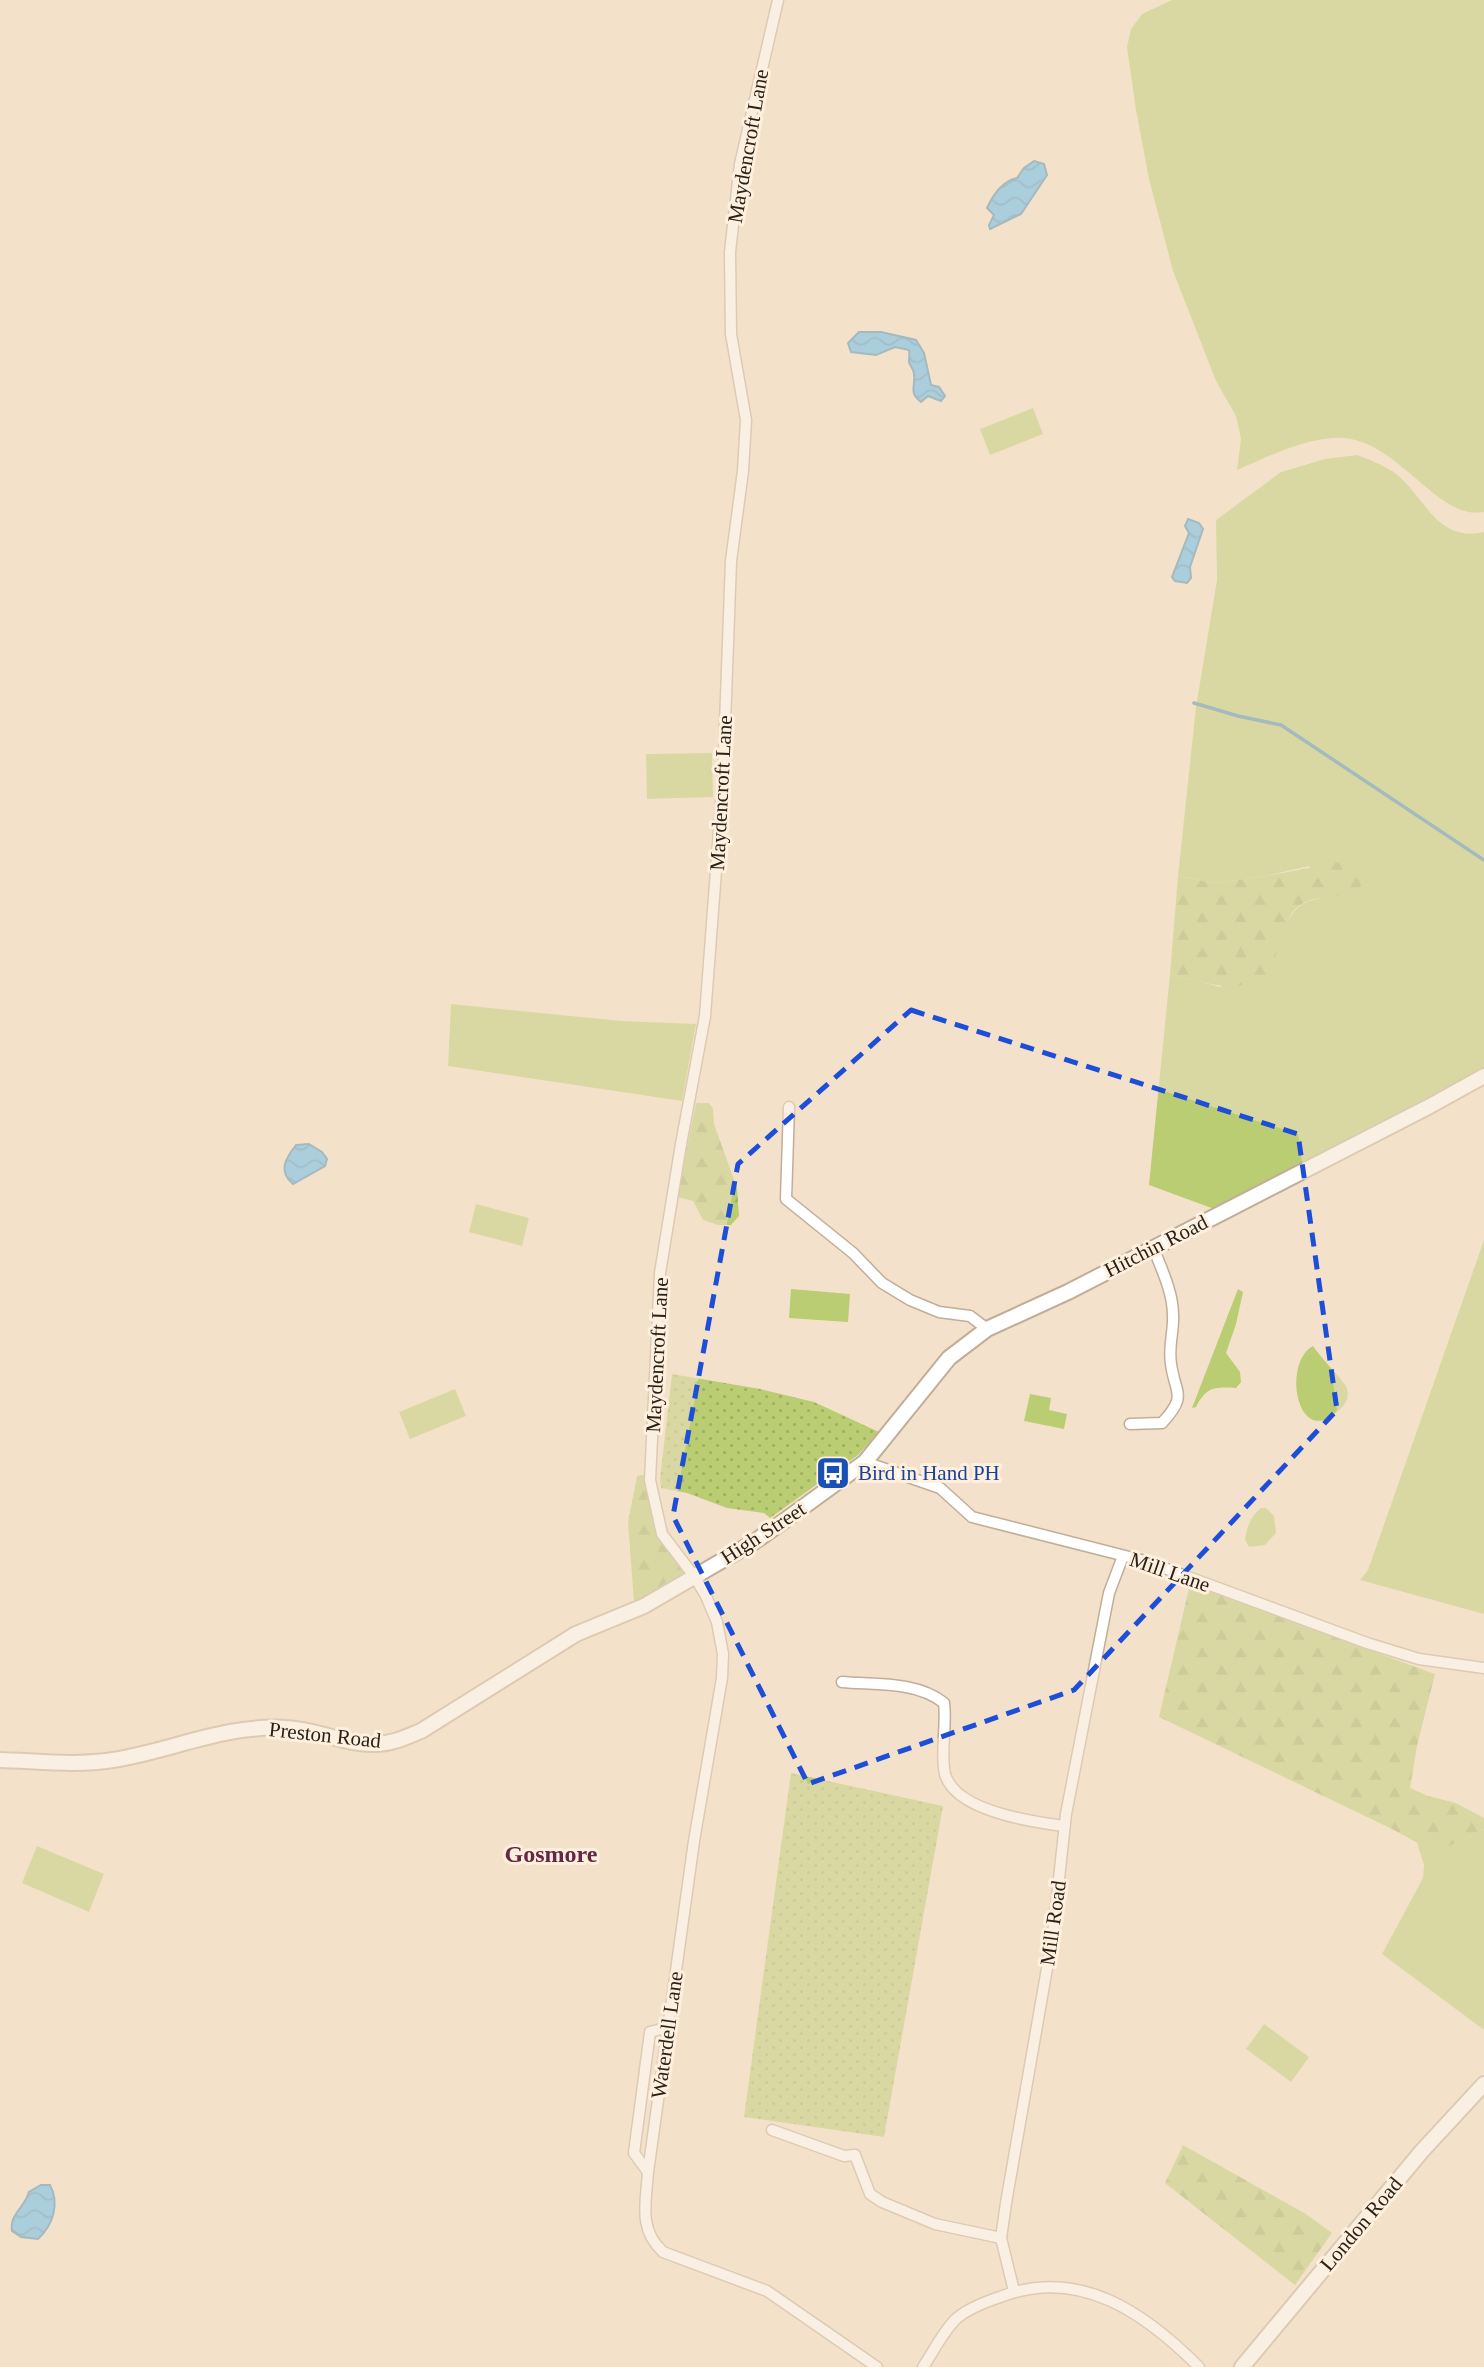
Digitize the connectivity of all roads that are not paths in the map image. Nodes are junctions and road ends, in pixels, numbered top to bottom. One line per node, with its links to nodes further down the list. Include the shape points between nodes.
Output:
1 (778, 0): 9 (street, Maydencroft Lane, via 740,164 730,252 731,334 746,420 731,561 723,778 705,1016 660,1273 650,1480 663,1534)
2 (1484, 1076): 4 (street, Hitchin Road)
3 (789, 1107): 5 (street, via 786,1199 882,1283 939,1312 970,1316)
4 (1153, 1247): 5 (street, Hitchin Road); 6 (street, via 1174,1313 1171,1364 1178,1396 1174,1410 1162,1423)
5 (987, 1329): 7 (street, Hitchin Road, via 950,1358)
6 (1130, 1423)
7 (864, 1462): 8 (street, Mill Lane, via 940,1488 972,1517); 9 (street, High Street, via 774,1528)
8 (1123, 1556): 10 (street, Mill Lane, via 1367,1643 1419,1659); 13 (street, Mill Road, via 1109,1593)
9 (694, 1576): 12 (street, Preston Road, via 643,1606 576,1634 444,1719 398,1741 374,1744 271,1727 198,1738 111,1760); 14 (street, Waterdell Lane, via 717,1622 722,1678)
10 (1484, 1668)
11 (842, 1682): 13 (street, via 923,1689 937,1697 944,1703 946,1774 954,1791 968,1802 1032,1822)
12 (0, 1760)
13 (1064, 1826): 18 (street, Mill Road, via 1053,1934)
14 (669, 2027): 17 (street, Waterdell Lane); 17 (street, via 650,2032 634,2153)
15 (1484, 2084): 23 (street, London Road)
16 (772, 2130): 18 (street, via 844,2156 855,2155 870,2194 882,2202 935,2224)
17 (648, 2172): 20 (street, Waterdell Lane, via 645,2224 652,2242 663,2252 767,2291)
18 (1001, 2238): 19 (street, Mill Road)
19 (1014, 2291): 21 (street, via 956,2319); 22 (street, via 1059,2285 1088,2291 1146,2321)
20 (877, 2367)
21 (923, 2367)
22 (1199, 2367)
23 (1242, 2367)

